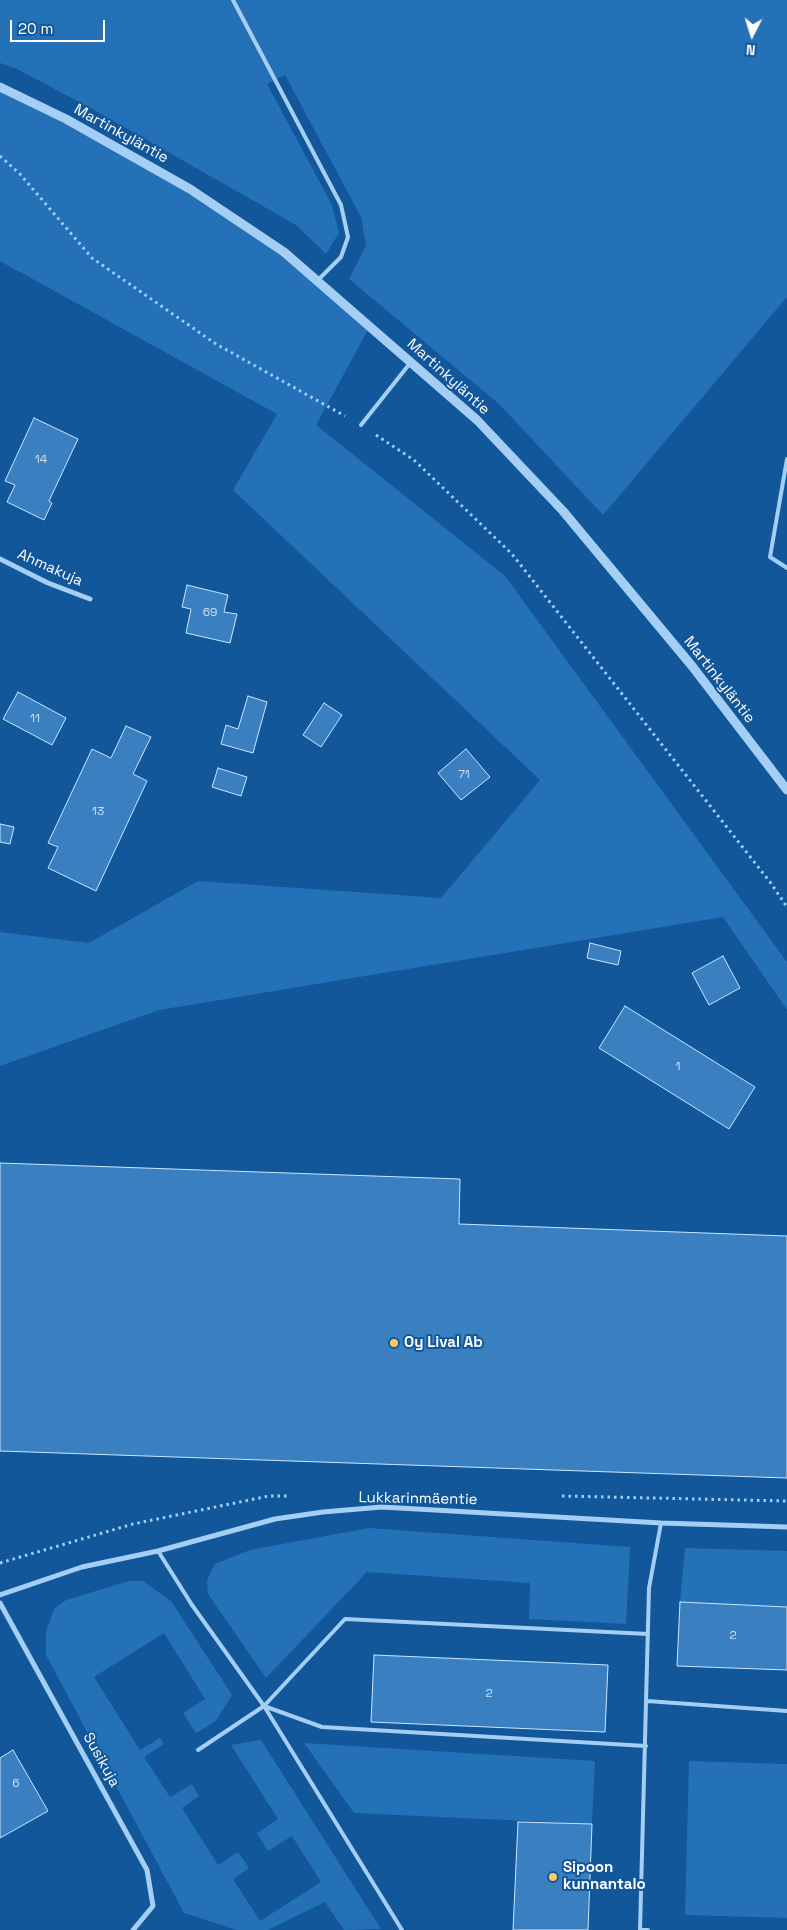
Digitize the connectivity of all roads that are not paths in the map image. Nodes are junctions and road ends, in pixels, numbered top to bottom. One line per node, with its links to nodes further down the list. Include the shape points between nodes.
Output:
1 (232, 0): 3 (lane, via 340,204 348,237 341,257)
2 (0, 87): 3 (street, Martinkyläntie, via 66,119 190,189 284,252)
3 (318, 281): 4 (street, Martinkyläntie)
4 (411, 362): 5 (lane); 10 (street, Martinkyläntie, via 477,420 563,511 692,666)
5 (361, 424)
6 (787, 459): 8 (lane, via 770,557)
7 (0, 559): 9 (street, Ahmakuja)
8 (787, 568)
9 (90, 599)
10 (787, 790)
11 (661, 1523): 12 (street, Lukkarinmäentie); 13 (street, Lukkarinmäentie, via 382,1507 275,1519); 16 (lane, via 649,1588)
12 (787, 1528)
13 (158, 1551): 14 (street, Lukkarinmäentie, via 82,1567); 18 (lane)
14 (0, 1595)
15 (0, 1603): 22 (street, Susikuja, via 147,1870 153,1906)
16 (648, 1634): 17 (lane); 18 (lane, via 345,1619)
17 (647, 1701): 19 (lane); 20 (lane)
18 (264, 1706): 20 (lane, via 322,1727); 21 (lane); 23 (lane)
19 (787, 1711)
20 (646, 1746): 24 (lane, via 640,1930)
21 (198, 1750)
22 (133, 1930)
23 (402, 1930)
24 (648, 1930)

